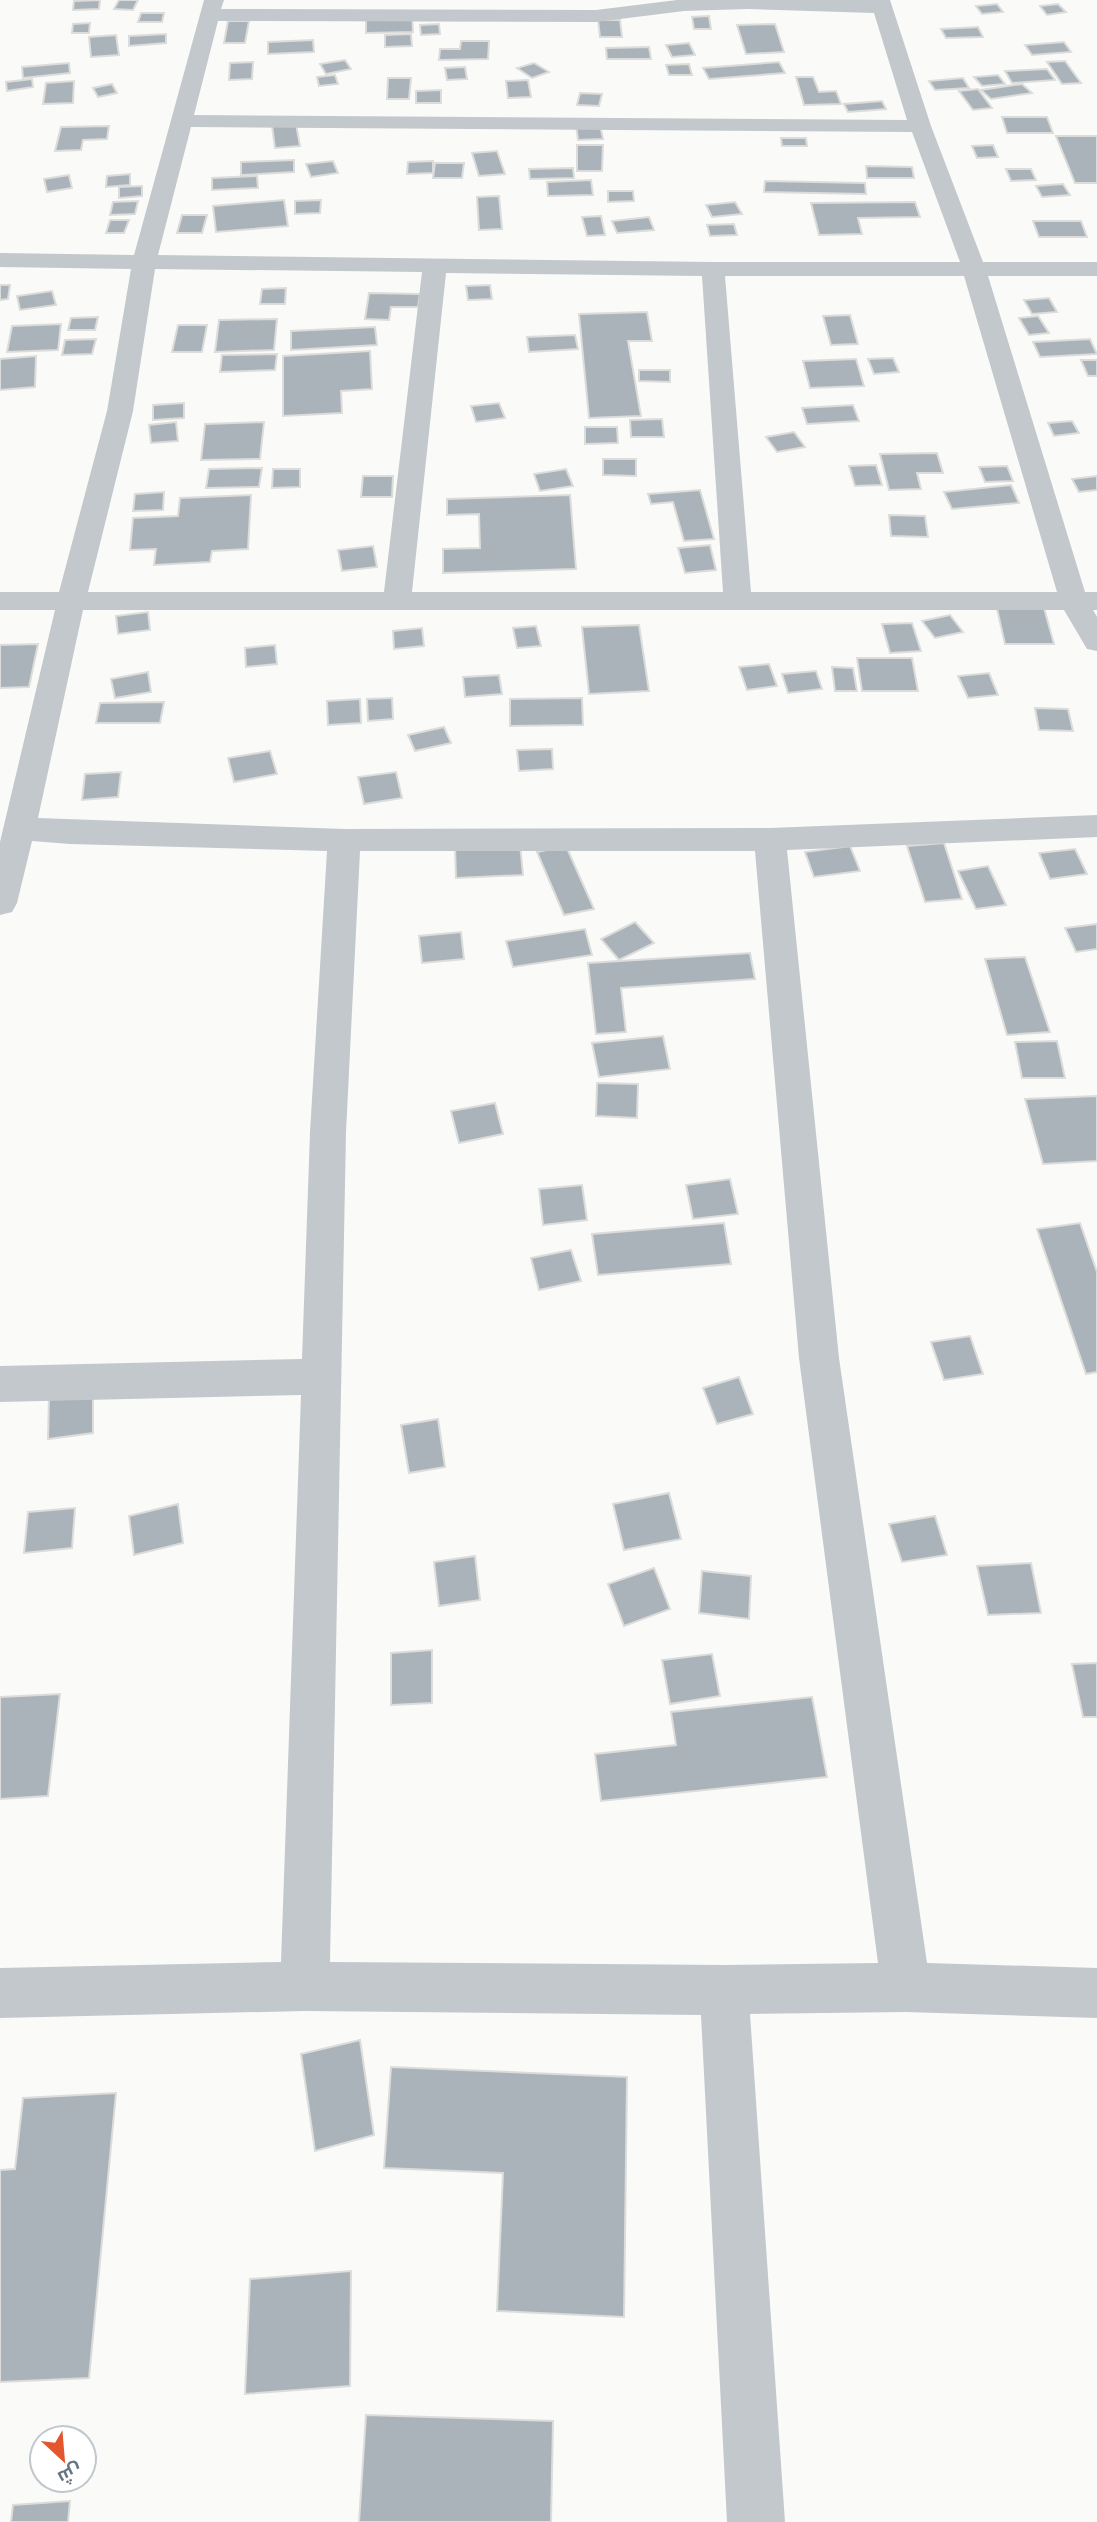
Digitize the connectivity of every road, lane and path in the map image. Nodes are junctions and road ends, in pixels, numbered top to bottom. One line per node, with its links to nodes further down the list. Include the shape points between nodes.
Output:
1 (656, 4): 2 (street); 4 (street, via 596,16)
2 (881, 4): 6 (street)
3 (213, 8): 4 (street); 5 (street)
4 (437, 8)
5 (182, 121): 6 (street); 8 (street)
6 (920, 126): 11 (street)
7 (0, 260): 8 (street)
8 (144, 262): 9 (street); 14 (street, via 120,411)
9 (435, 265): 10 (street); 15 (street)
10 (713, 269): 11 (street); 17 (street)
11 (974, 269): 12 (street); 16 (street)
12 (1097, 269)
13 (0, 601): 14 (street)
14 (71, 601): 15 (street); 20 (street)
15 (397, 601): 17 (street)
16 (1086, 602): 17 (street); 18 (street)
17 (738, 603)
18 (1097, 642)
19 (1097, 826): 21 (street)
20 (19, 828): 22 (street); 23 (street)
21 (770, 839): 22 (street); 27 (street, via 819,1358)
22 (344, 840): 24 (street)
23 (0, 903)
24 (321, 1377): 25 (street); 26 (street)
25 (0, 1384)
26 (305, 1986): 28 (street); 29 (street)
27 (906, 1987): 28 (street); 30 (street)
28 (723, 1990): 31 (street)
29 (0, 1993)
30 (1097, 1993)
31 (756, 2522)

